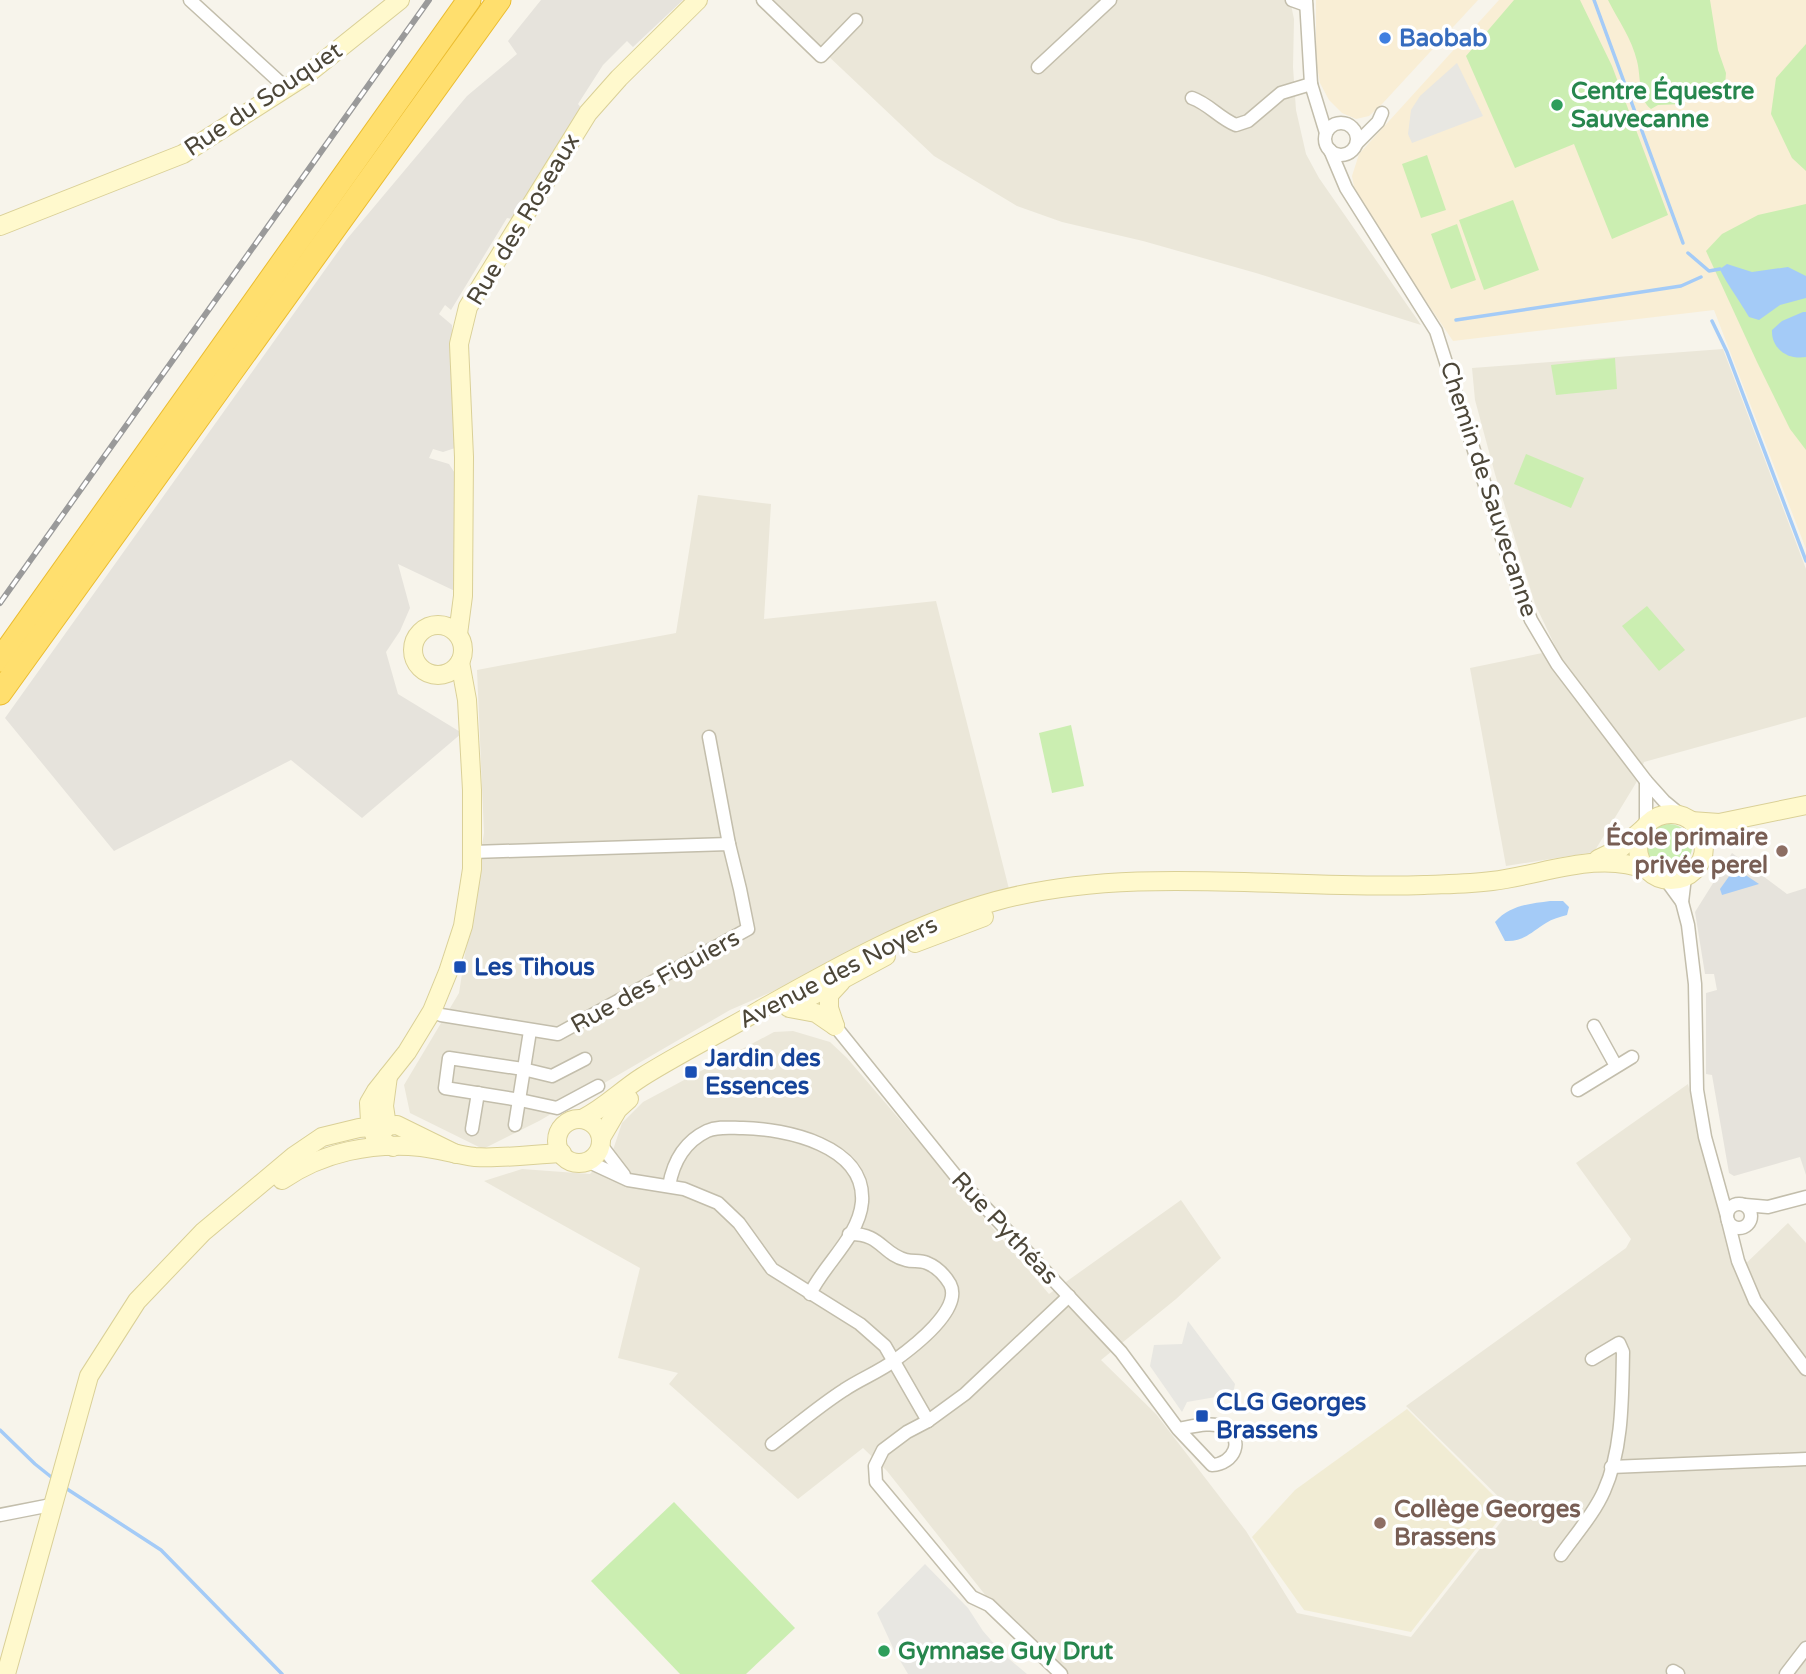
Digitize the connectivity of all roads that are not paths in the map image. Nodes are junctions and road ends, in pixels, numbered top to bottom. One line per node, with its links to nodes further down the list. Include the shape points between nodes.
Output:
1 (190, 0): 13 (street)
2 (400, 0): 13 (street, Rue du Souquet)
3 (469, 0): 24 (highway)
4 (493, 0): 20 (highway)
5 (499, 0): 20 (highway)
6 (698, 0): 23 (street, Rue des Roseaux, via 588,113 468,307 459,344 464,457 461,610)
7 (763, 0): 11 (street, via 821,56)
8 (1110, 0): 12 (street)
9 (1292, 0): 10 (street)
10 (1306, 3): 14 (street)
11 (856, 20)
12 (1038, 67)
13 (285, 87): 22 (street, Rue du Souquet, via 183,154)
14 (1313, 89): 15 (street, via 1281,93 1248,121 1236,125); 16 (street); 17 (street)
15 (1192, 98)
16 (1344, 123): 17 (street); 18 (street, via 1357,136); 18 (street, via 1368,123 1382,113)
17 (1326, 133): 19 (street)
18 (1355, 145): 19 (street, via 1342,155); 21 (street, via 1348,159)
19 (1330, 150): 21 (street, Chemin de Sauvecanne)
20 (370, 178): 26 (highway)
21 (1346, 188): 28 (street, Chemin de Sauvecanne, via 1436,331 1531,620 1558,664)
22 (0, 226)
23 (452, 630): 25 (street, Rue des Roseaux, via 463,648); 25 (street, via 437,625 421,632 414,655 422,670 439,675)
24 (0, 660)
25 (454, 668): 35 (street, via 467,700)
26 (0, 693)
27 (709, 737): 33 (street)
28 (1646, 781): 31 (street, Chemin de Sauvecanne); 32 (street)
29 (1806, 805): 30 (street)
30 (1762, 816): 31 (street, via 1719,823); 34 (street)
31 (1687, 818): 32 (street, via 1662,815); 34 (street, via 1703,838)
32 (1645, 827): 36 (street, Avenue des Noyers, via 1621,848); 37 (street, via 1638,845)
33 (729, 844): 35 (street); 48 (street, Rue des Figuiers, via 748,929 558,1034)
34 (1704, 848): 38 (street, via 1699,865)
35 (473, 852): 44 (street, via 463,926)
36 (1591, 862): 37 (street, Avenue des Noyers, via 1630,863); 41 (street, Avenue des Noyers, via 1521,877 1461,883 1158,883 1051,898 1002,910)
37 (1647, 870): 39 (street)
38 (1685, 877): 39 (street); 40 (street)
39 (1666, 880): 40 (street)
40 (1682, 902): 70 (street, via 1695,984 1697,1090)
41 (844, 971): 42 (street, Avenue des Noyers); 46 (street, via 829,995); 57 (street, Avenue des Noyers, via 642,1077 607,1106)
42 (814, 994): 43 (street, Avenue des Noyers); 45 (street)
43 (789, 1008): 45 (street); 62 (street, Avenue des Noyers, via 633,1095 618,1109)
44 (432, 1011): 48 (street, Rue des Figuiers); 60 (street, via 369,1103)
45 (816, 1013): 46 (street)
46 (835, 1026): 81 (street, Rue Pythéas, via 948,1167)
47 (1594, 1026): 51 (street)
48 (530, 1031): 52 (street)
49 (1632, 1057): 51 (street)
50 (586, 1059): 52 (street, via 552,1076)
51 (1616, 1066): 54 (street)
52 (523, 1069): 55 (street, via 449,1058 445,1088); 56 (street)
53 (598, 1086): 56 (street, via 557,1108)
54 (1577, 1090)
55 (478, 1093): 56 (street); 59 (street)
56 (520, 1100): 58 (street)
57 (582, 1119): 61 (street, via 568,1122); 62 (street, via 595,1125)
58 (515, 1125)
59 (472, 1129)
60 (378, 1130): 63 (street); 64 (street, via 348,1143); 66 (street, via 397,1125); 77 (street, via 322,1137)
61 (559, 1133): 65 (street); 67 (street)
62 (601, 1142): 68 (street); 69 (street)
63 (393, 1147): 64 (street); 66 (street)
64 (339, 1153): 77 (street, via 302,1166)
65 (562, 1153): 67 (street); 68 (street, via 573,1161)
66 (456, 1154): 67 (street)
67 (509, 1155)
68 (587, 1161): 69 (street)
69 (628, 1180): 71 (street)
70 (1718, 1185): 73 (street); 75 (street)
71 (669, 1186): 78 (street, via 681,1153 707,1131 760,1128 816,1140 849,1165 857,1178 862,1200); 80 (street, via 719,1203 772,1269)
72 (1806, 1197): 74 (street)
73 (1743, 1204): 74 (street); 75 (street, via 1729,1209); 76 (street, via 1751,1211)
74 (1768, 1207): 76 (street)
75 (1728, 1219): 76 (street, via 1738,1228); 79 (street)
76 (1748, 1223): 79 (street)
77 (203, 1233): 90 (street, via 137,1301 89,1376)
78 (849, 1234): 80 (street); 83 (street, via 869,1236 897,1257 934,1266 952,1288 947,1312)
79 (1737, 1251): 84 (street, via 1755,1301)
80 (810, 1294): 83 (street, via 877,1337)
81 (1069, 1296): 85 (street, via 965,1394); 86 (street, Rue Pythéas, via 1121,1352)
82 (1592, 1359): 89 (street, via 1619,1343 1623,1352 1622,1418)
83 (895, 1360): 85 (street); 87 (street, via 843,1390)
84 (1806, 1369)
85 (928, 1421): 95 (street, via 883,1450 875,1466 876,1482 972,1597 989,1605)
86 (1178, 1429): 86 (street, Rue Pythéas, via 1222,1426 1235,1441 1235,1452 1215,1472)
87 (772, 1444)
88 (1806, 1459): 89 (street)
89 (1611, 1468): 92 (street, via 1602,1494)
90 (51, 1494): 91 (street); 94 (street)
91 (0, 1516)
92 (1561, 1555)
93 (1806, 1648): 96 (street)
94 (6, 1674)
95 (1060, 1674)
96 (1786, 1674)

